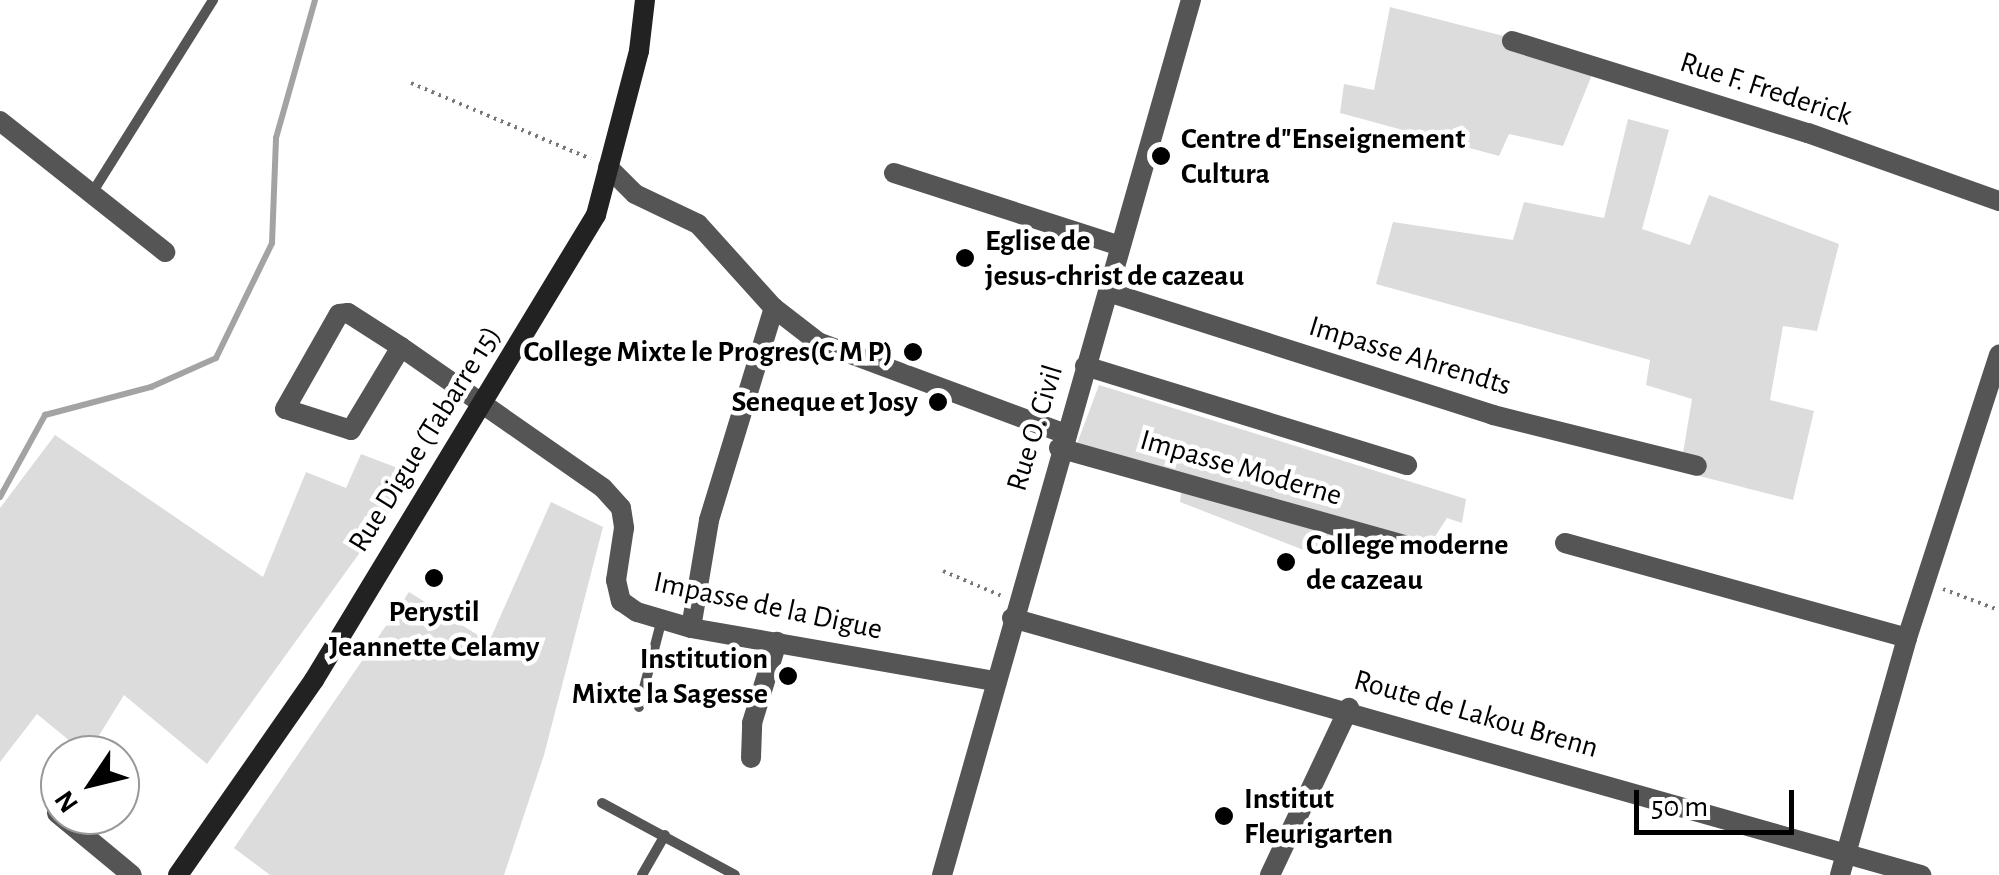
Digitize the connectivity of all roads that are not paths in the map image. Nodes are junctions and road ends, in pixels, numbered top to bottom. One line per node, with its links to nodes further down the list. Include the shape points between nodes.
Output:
1 (213, 0): 8 (lane)
2 (644, 0): 6 (street, Rue Digue (Tabarre 15), via 639,51)
3 (1191, 0): 10 (street, Rue O. Civil)
4 (1512, 41): 9 (street, Rue F. Frederick, via 1808,132)
5 (0, 122): 8 (street)
6 (608, 166): 13 (street, Impasse Moderne, via 635,194 698,224); 17 (street, Rue Digue (Tabarre 15), via 596,215)
7 (894, 173): 10 (street)
8 (91, 194): 11 (street)
9 (1999, 202)
10 (1120, 246): 12 (street, Rue O. Civil)
11 (165, 252)
12 (1108, 292): 16 (street, Rue O. Civil); 20 (street, Impasse Ahrendts, via 1493,415)
13 (774, 308): 18 (street, Impasse Moderne, via 818,342); 25 (street, via 709,520)
14 (401, 347): 14 (street, via 339,314 284,407 351,430); 17 (street)
15 (1999, 355): 26 (street)
16 (1085, 366): 18 (street, Rue O. Civil); 19 (street)
17 (478, 403): 24 (street, Impasse de la Digue, via 603,488 621,508 621,601); 37 (street, Rue Digue (Tabarre 15), via 314,680)
18 (1061, 440): 22 (street, Impasse Moderne); 23 (street, Rue O. Civil)
19 (1407, 465)
20 (1697, 466)
21 (1566, 543): 26 (street)
22 (1407, 546)
23 (1014, 610): 28 (street, Rue O. Civil); 30 (street, Route de Lakou Brenn)
24 (662, 619): 25 (street, Impasse de la Digue); 29 (lane)
25 (691, 628): 27 (street, Impasse de la Digue)
26 (1907, 638): 35 (street)
27 (777, 642): 28 (street, Impasse de la Digue); 31 (street, via 752,723)
28 (996, 680): 40 (street, Rue O. Civil)
29 (639, 707)
30 (1349, 708): 35 (street, Route de Lakou Brenn); 41 (street)
31 (750, 758)
32 (602, 803): 34 (lane)
33 (84, 835): 36 (street)
34 (664, 835): 38 (lane); 39 (lane)
35 (1846, 854): 42 (street); 43 (street, Route de Lakou Brenn)
36 (132, 875)
37 (178, 875)
38 (642, 875)
39 (735, 875)
40 (942, 875)
41 (1270, 875)
42 (1840, 875)
43 (1921, 875)

